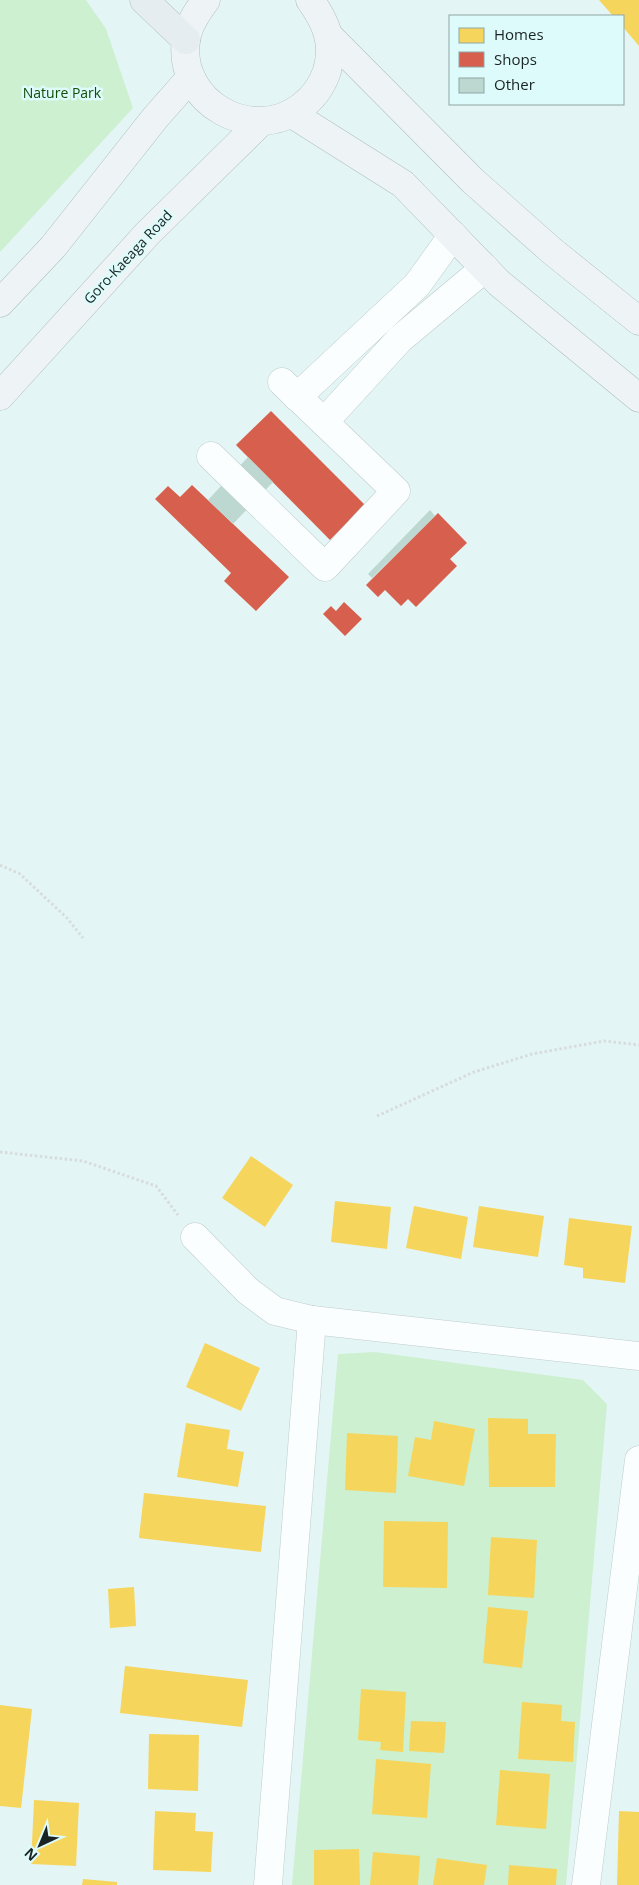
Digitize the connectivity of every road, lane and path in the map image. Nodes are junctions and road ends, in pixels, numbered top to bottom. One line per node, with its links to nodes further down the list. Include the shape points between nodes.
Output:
1 (144, 0): 5 (highway)
2 (206, 0): 5 (main road, via 193,17)
3 (310, 0): 4 (main road, via 322,16)
4 (329, 36): 7 (main road, via 330,59 324,81 310,100); 12 (main road, via 473,181 552,251)
5 (186, 40): 6 (main road, via 186,59)
6 (191, 77): 8 (main road, via 203,96 219,110 239,119); 11 (main road, via 154,118 53,247)
7 (292, 114): 8 (main road); 9 (main road, via 403,184)
8 (261, 122): 13 (main road, Goro-Kaeaga Road, via 148,233)
9 (453, 235): 10 (main road); 15 (street, via 417,285 289,390)
10 (485, 268): 14 (main road); 15 (street, via 400,339)
11 (0, 303)
12 (639, 321)
13 (0, 396)
14 (639, 398)
15 (324, 422): 16 (street, via 396,491 325,567)
16 (211, 456)
17 (0, 864): 18 (path, via 20,874)
18 (83, 938)
19 (639, 1046): 20 (path, via 604,1041 532,1054 474,1072)
20 (377, 1116)
21 (0, 1152): 22 (path, via 82,1161 156,1186)
22 (195, 1237): 23 (street, via 248,1290 275,1311)
23 (312, 1320): 24 (street); 26 (street)
24 (639, 1356)
25 (639, 1460): 27 (street)
26 (268, 1885)
27 (586, 1885)

